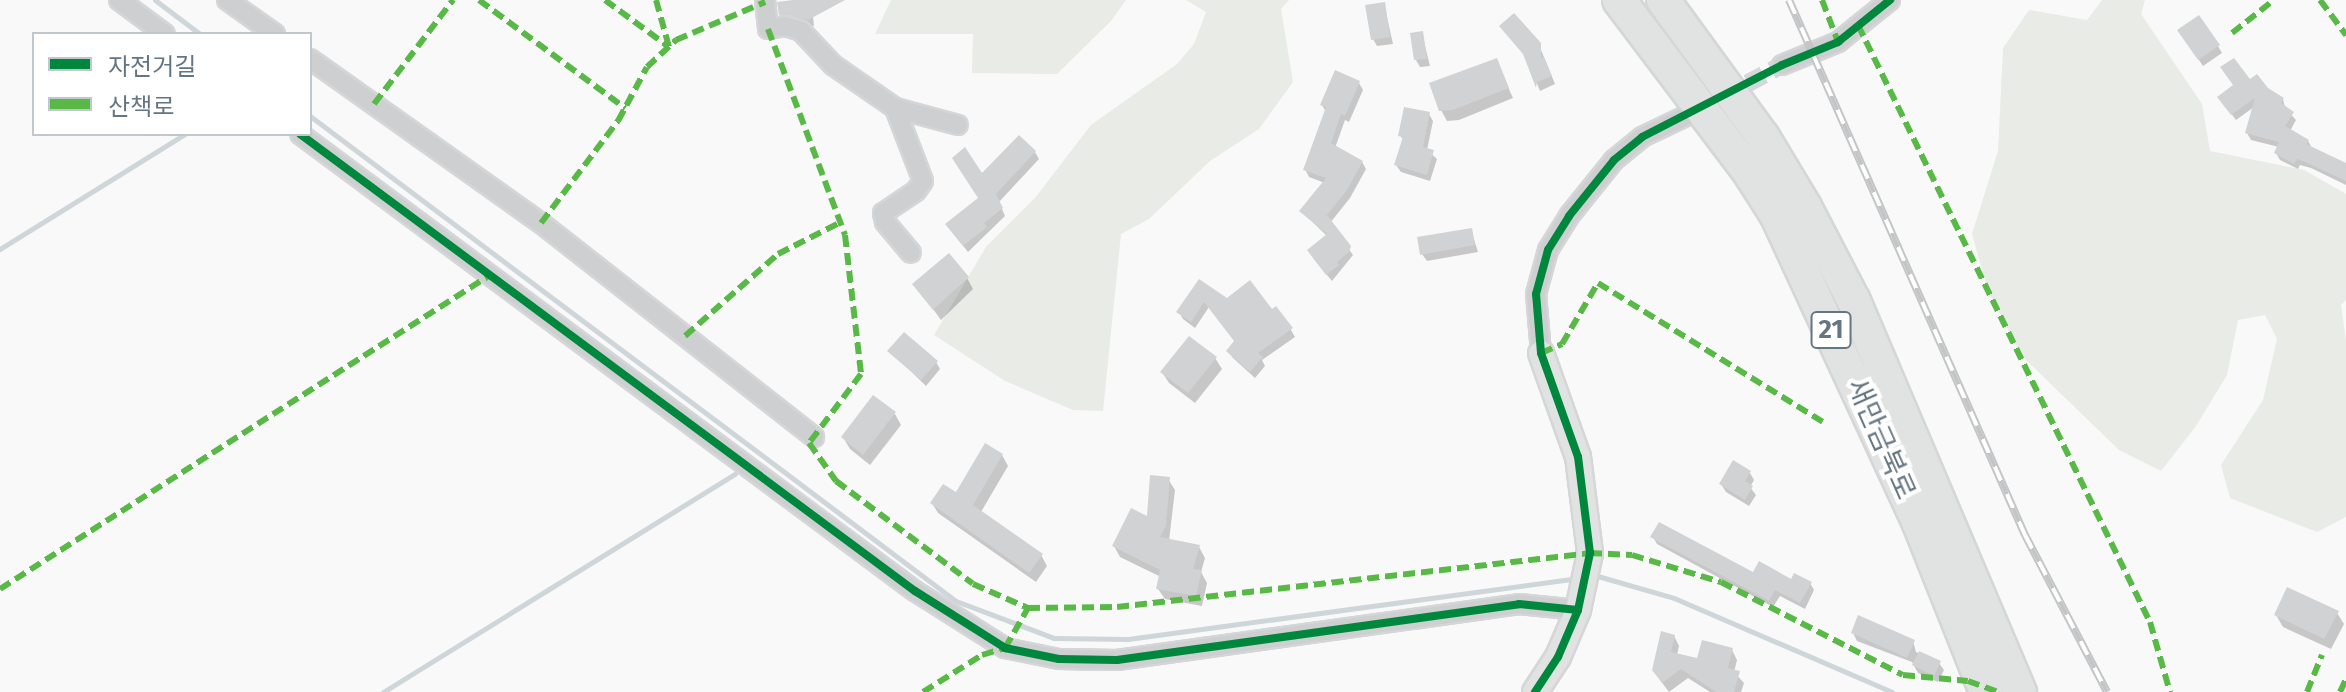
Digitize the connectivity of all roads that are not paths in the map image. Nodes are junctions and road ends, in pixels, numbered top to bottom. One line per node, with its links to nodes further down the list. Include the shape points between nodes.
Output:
1 (119, 0): 7 (street)
2 (227, 0): 8 (street)
3 (765, 0): 11 (street, via 768,29 785,26 801,31 833,65)
4 (1619, 0): 20 (highway, 새만금북로 / 21, via 1777,216 1885,446)
5 (1663, 0): 21 (highway, 새만금북로 / 21, via 1763,137 1847,287)
6 (1890, 0): 10 (street, via 1838,42)
7 (162, 32)
8 (272, 32)
9 (312, 60): 17 (street, via 541,223)
10 (1782, 65)
11 (895, 108): 13 (street); 15 (street, via 923,181 883,213)
12 (1690, 114): 16 (street, via 1642,137 1614,160 1569,216 1548,250 1536,294)
13 (958, 125)
14 (303, 136): 18 (street, via 915,591 1005,648 1059,659 1117,660 1519,604)
15 (911, 253)
16 (1541, 353): 18 (street, via 1578,457 1590,553)
17 (814, 437)
18 (1578, 610): 19 (street, via 1558,657)
19 (1535, 692)
20 (1986, 692)
21 (2020, 692)

